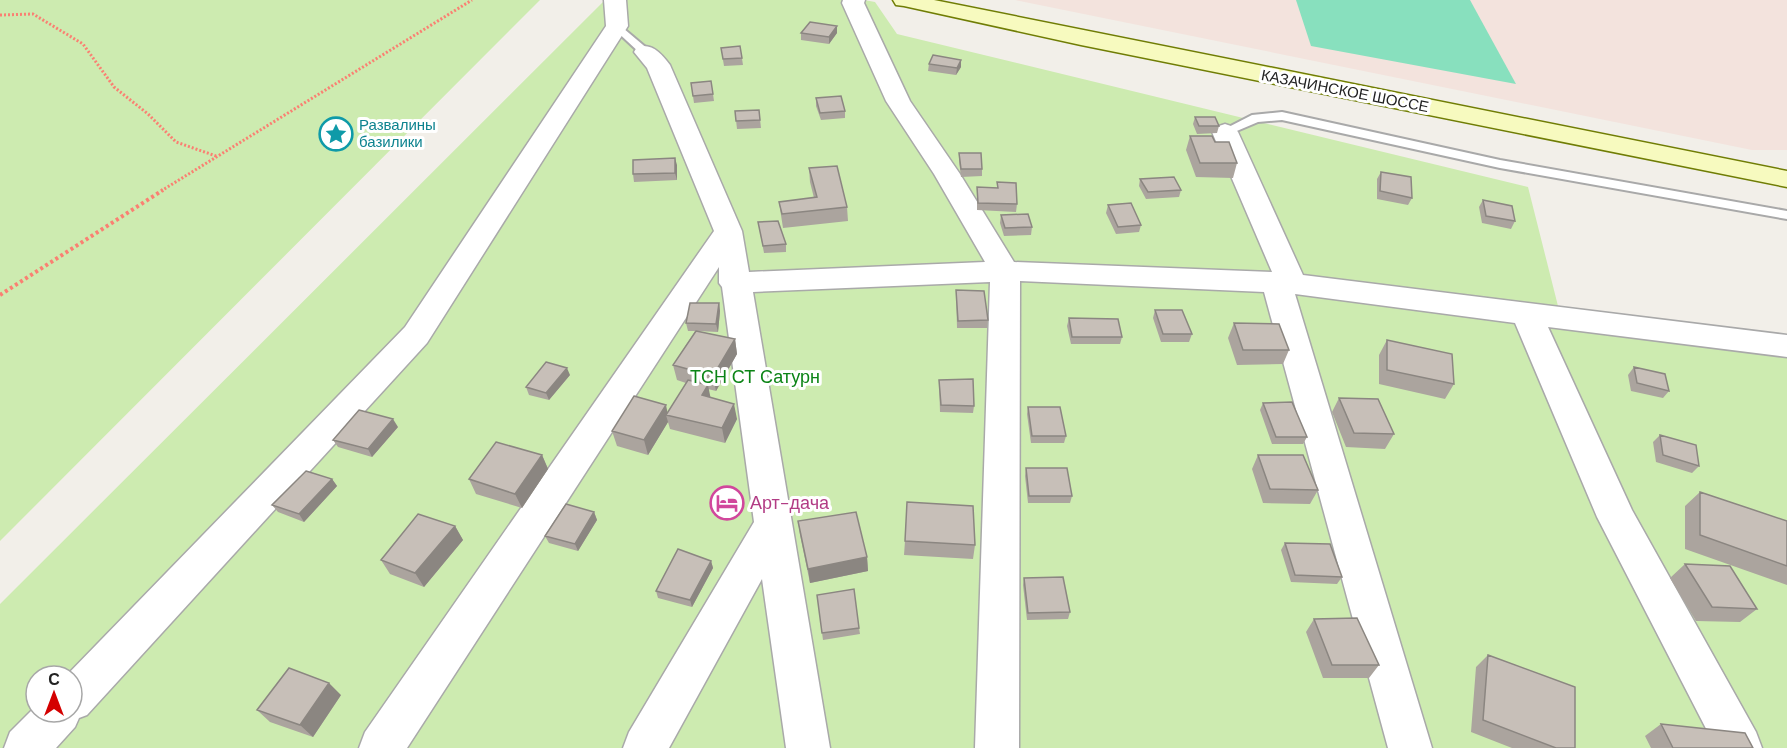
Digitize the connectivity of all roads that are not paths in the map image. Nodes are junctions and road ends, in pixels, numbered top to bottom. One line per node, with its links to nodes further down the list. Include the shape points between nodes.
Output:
1 (854, 0): 9 (street, via 852,3 898,102)
2 (904, 0): 6 (main road, КАЗАЧИНСКОЕ ШОССЕ)
3 (616, 13): 4 (lane); 15 (street, via 416,335)
4 (645, 52): 8 (street, via 658,65)
5 (1225, 132): 7 (lane, via 1256,118 1282,116 1500,164); 11 (street)
6 (1787, 179)
7 (1787, 215)
8 (728, 231): 10 (street); 18 (street)
9 (1005, 271): 10 (street); 11 (street); 21 (street)
10 (734, 283): 14 (street)
11 (1284, 283): 12 (street); 22 (street)
12 (1526, 313): 13 (street); 23 (street, via 1616,517)
13 (1787, 346)
14 (773, 524): 19 (street); 20 (street)
15 (84, 687)
16 (49, 724): 17 (street)
17 (26, 748)
18 (381, 748)
19 (645, 748)
20 (808, 748)
21 (997, 748)
22 (1410, 748)
23 (1740, 748)

